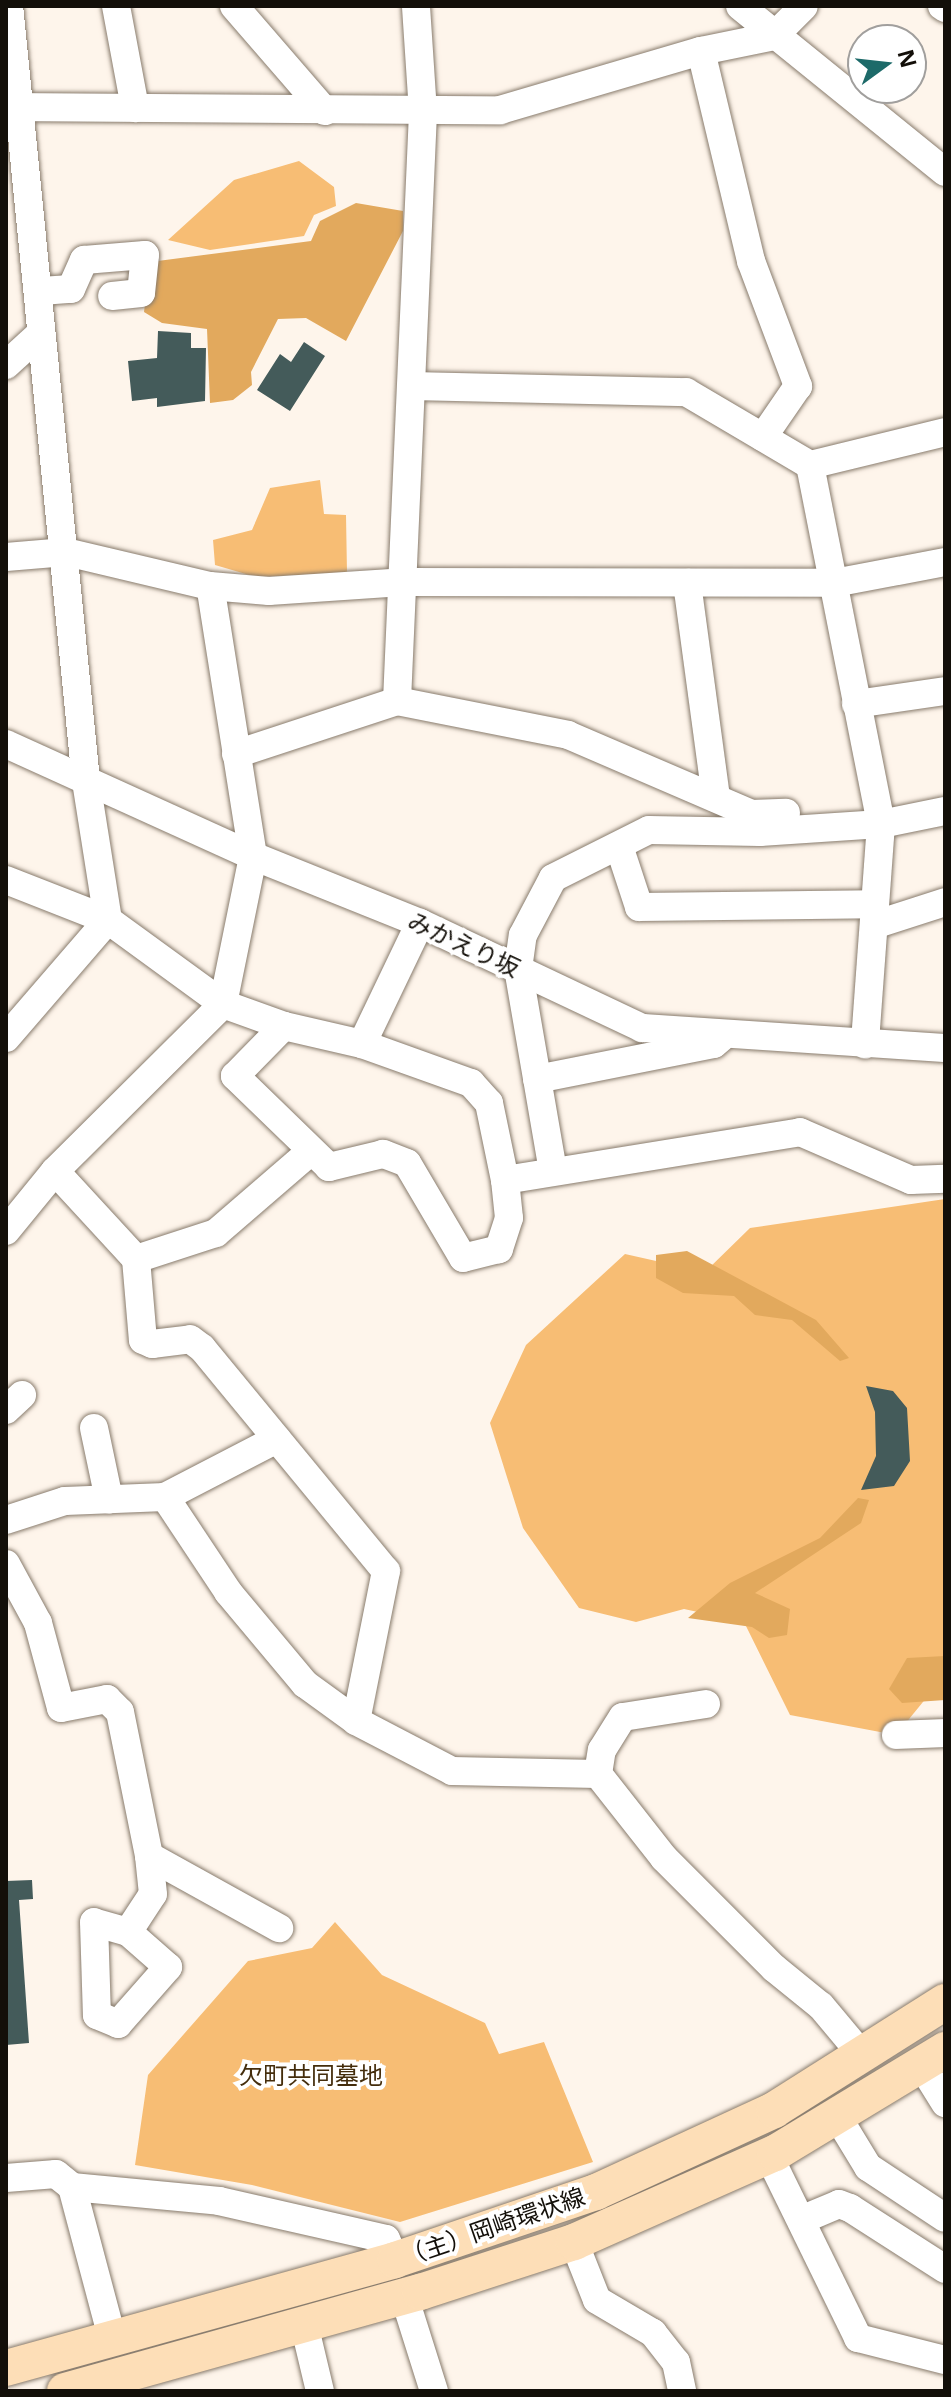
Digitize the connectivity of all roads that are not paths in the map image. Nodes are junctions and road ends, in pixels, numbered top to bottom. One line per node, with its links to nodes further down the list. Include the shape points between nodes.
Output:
1 (9, 6): 9 (street)
2 (116, 6): 10 (street)
3 (234, 6): 11 (street)
4 (416, 6): 12 (street)
5 (740, 6): 7 (street)
6 (804, 6): 7 (street)
7 (774, 36): 8 (street); 13 (street)
8 (701, 51): 12 (street, via 500,110); 20 (street, via 751,261 798,386)
9 (20, 107): 10 (street); 14 (street)
10 (135, 108): 11 (street)
11 (325, 111): 12 (street)
12 (423, 112): 18 (street)
13 (945, 172)
14 (41, 291): 15 (street, via 71,289 84,260 145,255 141,293); 16 (street)
15 (112, 296)
16 (41, 333): 17 (street); 22 (street)
17 (6, 365)
18 (414, 386): 20 (street, via 686,392); 25 (street)
19 (945, 432): 21 (street)
20 (763, 437): 21 (street)
21 (810, 465): 27 (street)
22 (66, 552): 23 (street); 28 (street); 34 (street)
23 (6, 557)
24 (945, 562): 27 (street)
25 (403, 582): 26 (street); 28 (street, via 269,591); 30 (street)
26 (687, 583): 27 (street); 35 (street)
27 (834, 583): 31 (street)
28 (210, 586): 33 (street)
29 (945, 691): 31 (street)
30 (397, 701): 33 (street); 35 (street, via 568,735)
31 (856, 704): 37 (street)
32 (6, 744): 34 (street, みかえり坂)
33 (236, 754): 39 (street)
34 (86, 781): 39 (street, みかえり坂); 43 (street)
35 (716, 798): 37 (street, via 751,814 867,810)
36 (945, 811): 37 (street)
37 (881, 824): 38 (street, via 760,832 649,830); 42 (street)
38 (619, 846): 42 (street, via 639,907); 45 (street, via 553,878 523,935)
39 (253, 856): 44 (street, みかえり坂); 46 (street)
40 (6, 880): 43 (street)
41 (945, 902): 42 (street)
42 (874, 915): 51 (street)
43 (108, 920): 46 (street); 49 (street)
44 (420, 923): 45 (street, みかえり坂); 50 (street)
45 (518, 969): 48 (street, みかえり坂, via 642,1028); 53 (street)
46 (223, 1004): 47 (street); 55 (street)
47 (284, 1026): 50 (street); 54 (street, via 235,1076)
48 (728, 1032): 51 (street, みかえり坂); 53 (street, via 714,1044)
49 (6, 1038)
50 (362, 1044): 58 (street, via 471,1083 489,1103)
51 (865, 1044): 52 (street, みかえり坂)
52 (945, 1048)
53 (537, 1079): 56 (street)
54 (310, 1152): 58 (street, via 329,1167 383,1154 407,1163 463,1258 499,1249 509,1218); 60 (street, via 216,1233)
55 (55, 1171): 59 (street); 60 (street)
56 (553, 1171): 57 (street, via 800,1132 911,1180); 58 (street)
57 (945, 1179)
58 (505, 1180)
59 (11, 1212)
60 (136, 1259): 62 (street, via 143,1340 152,1344 190,1339)
61 (94, 1428): 64 (street)
62 (277, 1439): 63 (street); 68 (street, via 386,1571)
63 (165, 1497): 64 (street); 68 (street, via 228,1592 305,1684)
64 (109, 1499): 65 (street, via 65,1501)
65 (6, 1520)
66 (6, 1564): 72 (street, via 38,1623 61,1708 107,1699 120,1712)
67 (706, 1704): 71 (street, via 623,1717 602,1750)
68 (356, 1721): 71 (street, via 452,1771)
69 (945, 1733): 70 (street)
70 (896, 1735)
71 (598, 1774): 76 (street, via 664,1858 774,1968 821,2006)
72 (149, 1856): 73 (street); 74 (street, via 153,1894)
73 (279, 1928)
74 (128, 1932)
75 (945, 2002): 76 (main road, （主）岡崎環状線)
76 (862, 2055): 86 (main road, （主）岡崎環状線, via 774,2110 690,2151 596,2192)
77 (933, 2058): 78 (street); 79 (main road, （主）岡崎環状線)
78 (945, 2103)
79 (837, 2116): 80 (main road, （主）岡崎環状線); 83 (street, via 857,2155 874,2172)
80 (769, 2156): 84 (street); 85 (main road, （主）岡崎環状線)
81 (6, 2178): 82 (street, via 56,2174)
82 (72, 2187): 86 (street, via 219,2201 386,2239); 90 (street)
83 (945, 2218)
84 (801, 2220): 87 (street, via 839,2204); 91 (street, via 858,2338)
85 (574, 2242): 88 (main road, （主）岡崎環状線); 96 (street, via 597,2300 653,2333 676,2362)
86 (395, 2260): 90 (main road, （主）岡崎環状線)
87 (945, 2269)
88 (404, 2296): 89 (main road, （主）岡崎環状線); 95 (street)
89 (304, 2324): 93 (main road, （主）岡崎環状線); 94 (street)
90 (112, 2337): 92 (main road, （主）岡崎環状線)
91 (945, 2360)
92 (6, 2368)
93 (65, 2391)
94 (320, 2391)
95 (434, 2391)
96 (682, 2391)

